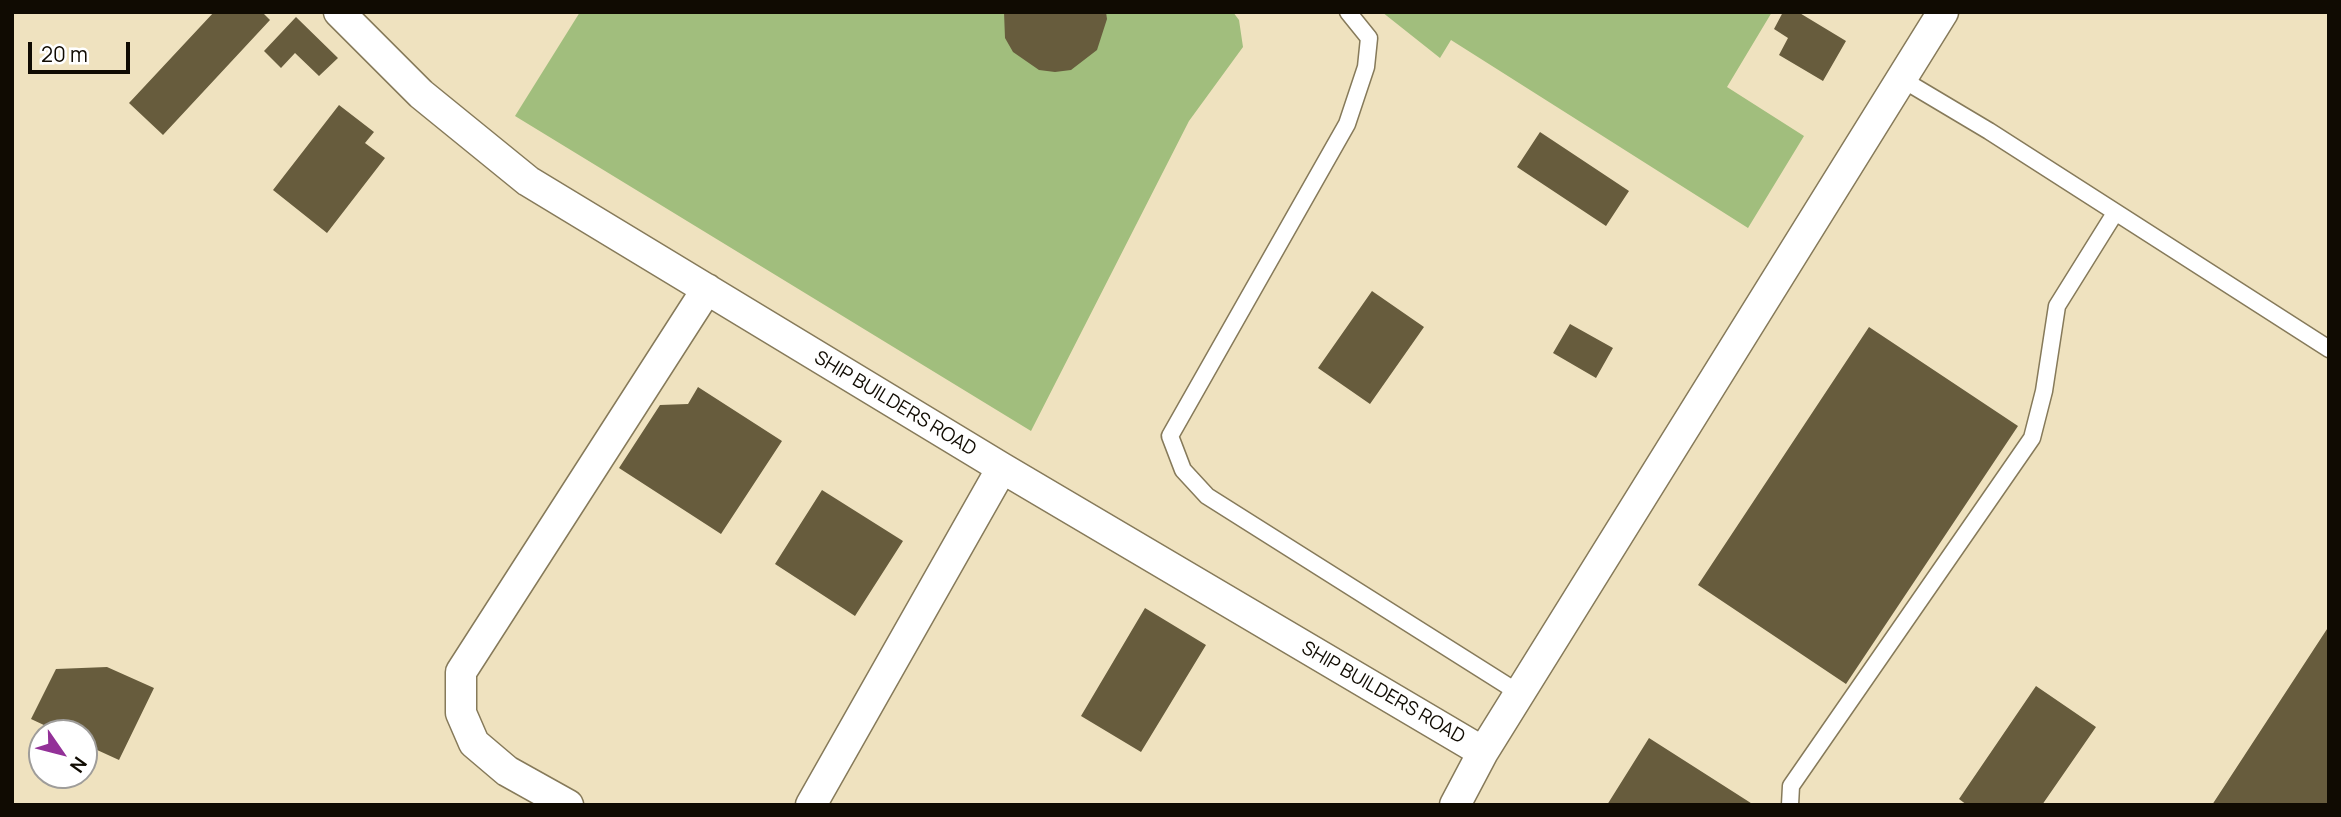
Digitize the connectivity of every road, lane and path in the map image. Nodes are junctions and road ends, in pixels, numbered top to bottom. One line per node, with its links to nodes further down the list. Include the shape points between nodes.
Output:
1 (339, 12): 6 (street, SHIP BUILDERS ROAD, via 421,94 528,181)
2 (1348, 12): 9 (lane, via 1369,37 1366,68 1347,124 1170,436 1183,470 1208,496)
3 (1943, 12): 4 (street)
4 (1900, 78): 5 (lane); 9 (street)
5 (2115, 213): 7 (lane); 14 (lane, via 2057,306 2032,438 1791,786)
6 (707, 289): 8 (street, SHIP BUILDERS ROAD); 11 (street, via 461,672 461,713 474,743 507,771)
7 (2329, 349)
8 (1002, 468): 10 (street, SHIP BUILDERS ROAD); 12 (street)
9 (1519, 693): 10 (street)
10 (1483, 752): 13 (street)
11 (568, 805)
12 (811, 805)
13 (1455, 805)
14 (1790, 805)

